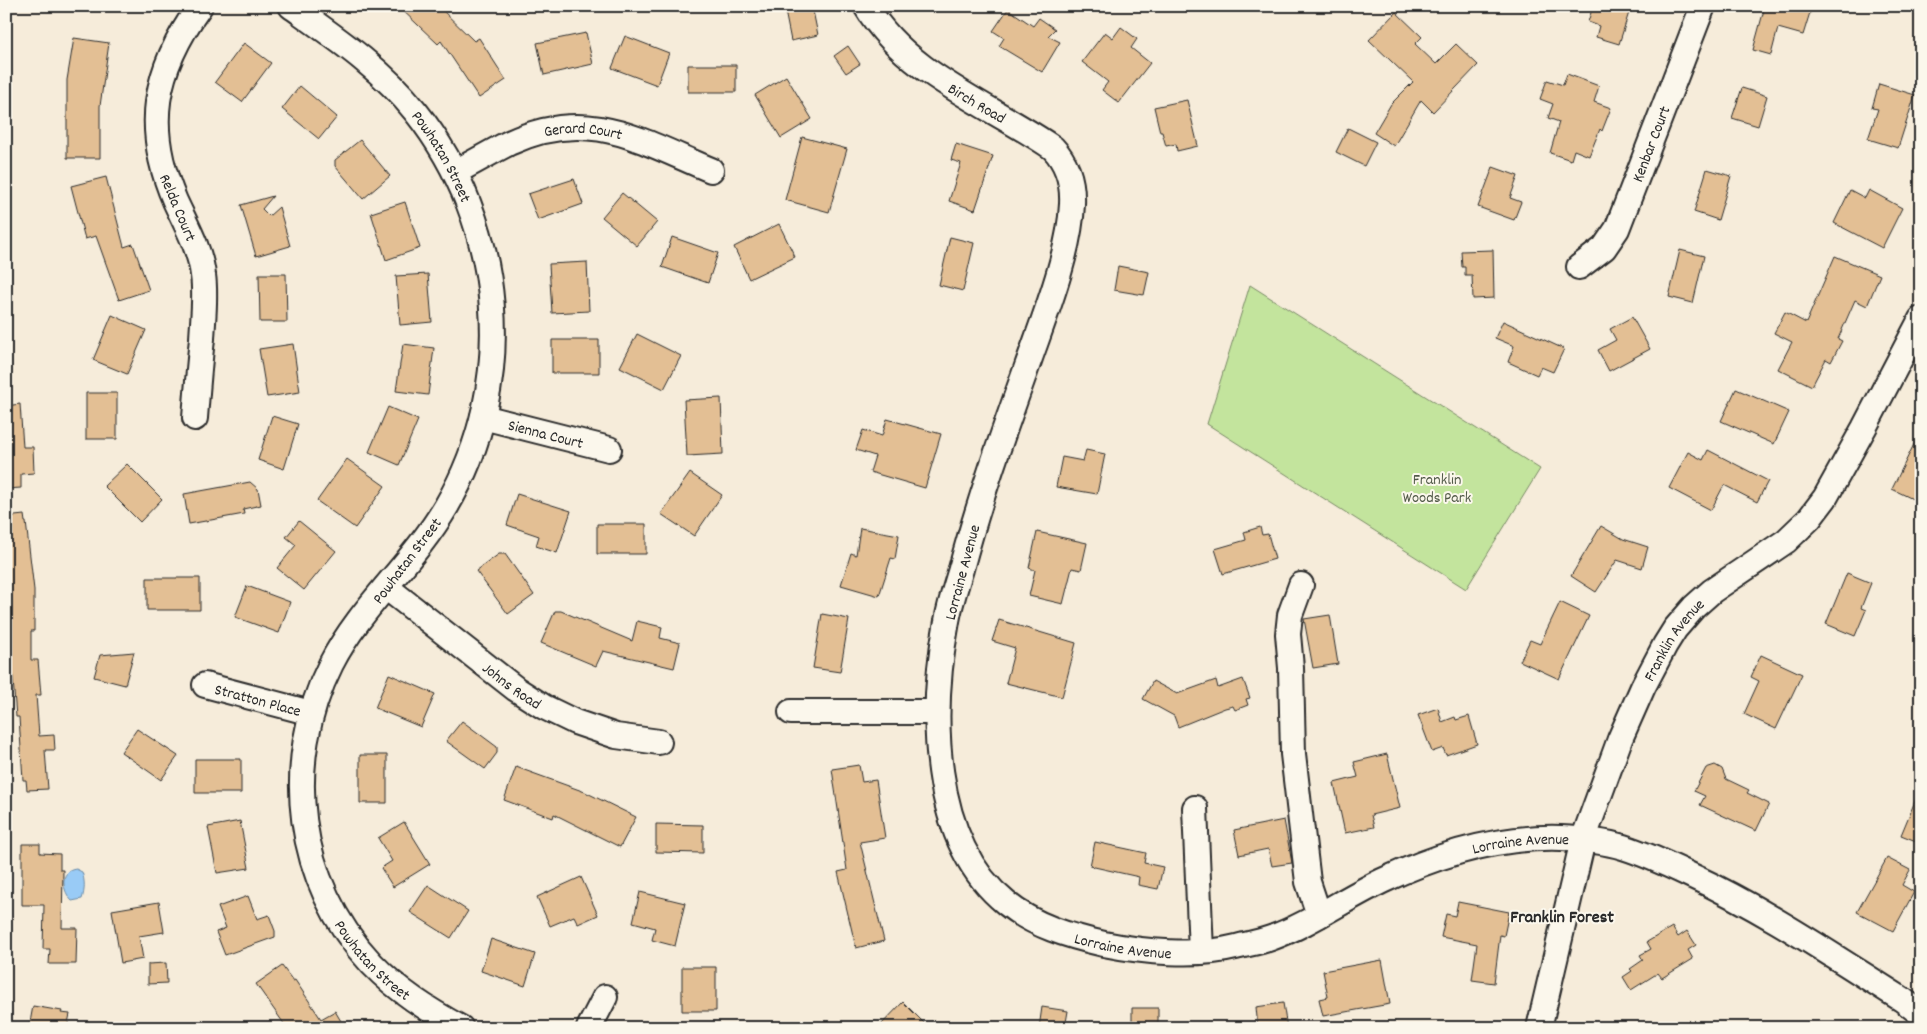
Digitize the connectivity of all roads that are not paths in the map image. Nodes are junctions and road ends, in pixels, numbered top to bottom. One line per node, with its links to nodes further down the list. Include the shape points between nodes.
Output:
1 (200, 6): 11 (street, Relda Court, via 171,53 156,112 156,140 162,166 197,250 203,274 205,298)
2 (291, 6): 6 (street, Powhatan Street, via 354,51 390,83 416,112)
3 (866, 6): 7 (street, Birch Road, via 886,35 918,63 1053,148 1070,174)
4 (1704, 6): 8 (street, Kenbar Court, via 1617,230 1604,248)
5 (711, 170): 6 (street, Gerard Court, via 628,135 586,126 537,133 509,143)
6 (456, 172): 10 (street, Powhatan Street, via 482,242 490,282 494,323 492,366)
7 (1072, 204): 17 (street, Lorraine Avenue, via 1055,284 984,489 947,619)
8 (1580, 267)
9 (1921, 319): 21 (street, Franklin Avenue, via 1825,498 1809,519 1786,542 1712,591 1675,629 1643,687)
10 (483, 417): 12 (street, Sienna Court); 14 (street, Powhatan Street, via 464,473 446,507 419,548)
11 (195, 418)
12 (609, 449)
13 (1301, 585): 22 (street, via 1290,615 1288,634 1293,754 1308,882)
14 (386, 587): 18 (street, Powhatan Street, via 333,660); 19 (street, Johns Road, via 516,689 544,707 616,736)
15 (206, 685): 18 (street, Stratton Place)
16 (791, 712): 17 (street)
17 (937, 712): 23 (street, Lorraine Avenue, via 942,771 952,824 964,853 990,889 1032,920 1081,939 1160,951)
18 (311, 713): 26 (street, Powhatan Street, via 301,804 306,837 330,904 371,963)
19 (658, 742)
20 (1196, 808): 23 (street)
21 (1583, 840): 22 (street, Lorraine Avenue, via 1526,838 1456,851 1380,882); 25 (street, Lorraine Avenue, via 1624,847 1718,888 1776,921); 28 (street, Franklin Avenue)
22 (1319, 914): 23 (street, Lorraine Avenue, via 1272,937 1230,949)
23 (1201, 952)
24 (605, 997): 27 (street)
25 (1921, 1014)
26 (446, 1024)
27 (589, 1028)
28 (1539, 1028)

